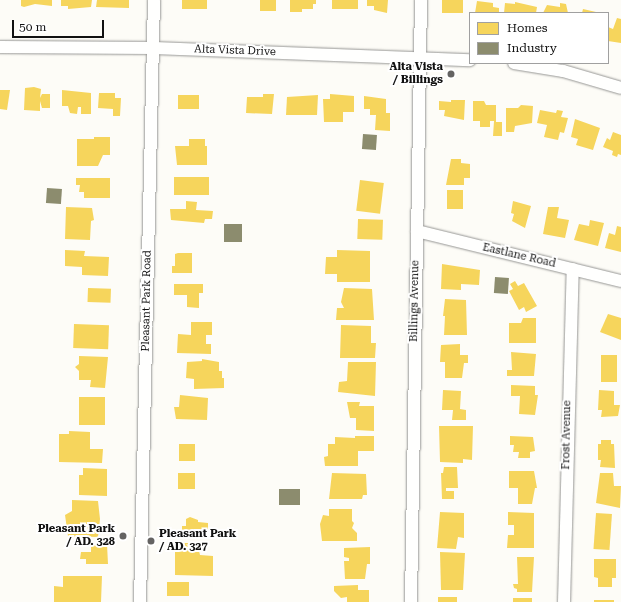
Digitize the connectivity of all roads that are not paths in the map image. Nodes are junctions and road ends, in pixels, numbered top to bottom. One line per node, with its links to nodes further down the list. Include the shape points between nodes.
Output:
1 (154, 0): 4 (street, Pleasant Park Road)
2 (421, 0): 5 (street, Billings Avenue)
3 (0, 47): 4 (street, Alta Vista Drive)
4 (154, 48): 5 (street, Alta Vista Drive); 12 (street, Pleasant Park Road)
5 (419, 56): 6 (street, Alta Vista Drive); 9 (street, Billings Avenue)
6 (469, 60)
7 (520, 64): 8 (street, via 563,71)
8 (621, 88)
9 (416, 231): 10 (street, Eastlane Road); 13 (street, Billings Avenue)
10 (573, 269): 11 (street, Eastlane Road); 14 (street, Frost Avenue)
11 (621, 281)
12 (140, 602)
13 (411, 602)
14 (564, 602)

